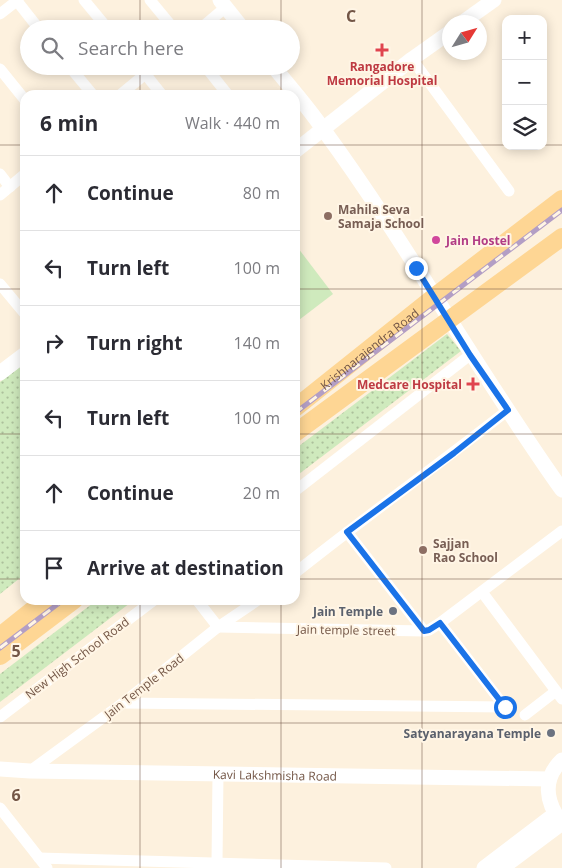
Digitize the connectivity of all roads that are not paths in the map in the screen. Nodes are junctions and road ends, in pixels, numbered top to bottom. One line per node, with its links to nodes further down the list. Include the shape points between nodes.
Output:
1 (84, 0): 9 (street)
2 (150, 0): 10 (street)
3 (494, 0): 7 (street)
4 (18, 1): 6 (street); 8 (street)
5 (223, 4): 11 (street); 12 (street)
6 (0, 14)
7 (473, 15)
8 (32, 20)
9 (101, 20)
10 (167, 20)
11 (208, 20)
12 (236, 20)
13 (442, 38): 14 (street)
14 (412, 59): 28 (street); 33 (street)
15 (0, 69): 26 (street)
16 (76, 75): 21 (street)
17 (138, 75): 22 (street)
18 (146, 75): 23 (street)
19 (212, 75): 24 (street)
20 (280, 75): 25 (street)
21 (89, 90)
22 (124, 90)
23 (158, 90)
24 (224, 90)
25 (292, 90)
26 (20, 94)
27 (300, 99): 28 (street)
28 (323, 128): 29 (street); 38 (street)
29 (300, 147)
30 (0, 174): 32 (street)
31 (20, 178): 32 (street)
32 (10, 187): 34 (street)
33 (509, 191)
34 (0, 195)
35 (562, 199): 38 (main road, Krishnarajendra Road)
36 (562, 237): 40 (main road)
37 (0, 284): 39 (street)
38 (434, 296): 40 (street); 44 (main road, Krishnarajendra Road)
39 (20, 308)
40 (449, 320): 41 (street); 46 (main road)
41 (470, 355): 45 (street); 47 (street)
42 (20, 358): 43 (street)
43 (0, 373)
44 (300, 404)
45 (508, 410): 48 (street); 50 (street)
46 (300, 429)
47 (300, 487)
48 (562, 490)
49 (562, 531): 52 (street, Jain temple street)
50 (347, 532): 51 (street); 60 (street)
51 (300, 569)
52 (482, 592): 58 (street, Jain temple street); 63 (street)
53 (39, 605): 61 (main road)
54 (67, 605): 62 (main road)
55 (147, 605): 66 (street, New High School Road)
56 (201, 605): 59 (street)
57 (251, 605): 59 (street, Jain Temple Road)
58 (440, 623): 60 (street, Jain temple street); 64 (street, via 505,707)
59 (218, 628): 60 (street, Jain temple street); 64 (street, Jain Temple Road)
60 (424, 631)
61 (0, 636)
62 (0, 656)
63 (559, 695): 65 (street)
64 (123, 703): 69 (street, Jain Temple Road)
65 (525, 715)
66 (0, 717)
67 (562, 760): 71 (street)
68 (0, 769): 69 (street, Kavi Lakshmisha Road)
69 (30, 771): 70 (street, Kavi Lakshmisha Road)
70 (218, 774): 71 (street, Kavi Lakshmisha Road); 75 (street)
71 (549, 779): 73 (street, via 548,797)
72 (0, 808): 74 (street)
73 (560, 820): 78 (street); 79 (street)
74 (39, 858): 75 (street); 76 (street)
75 (217, 862): 77 (street)
76 (46, 868)
77 (386, 868)
78 (484, 868)
79 (502, 868)

